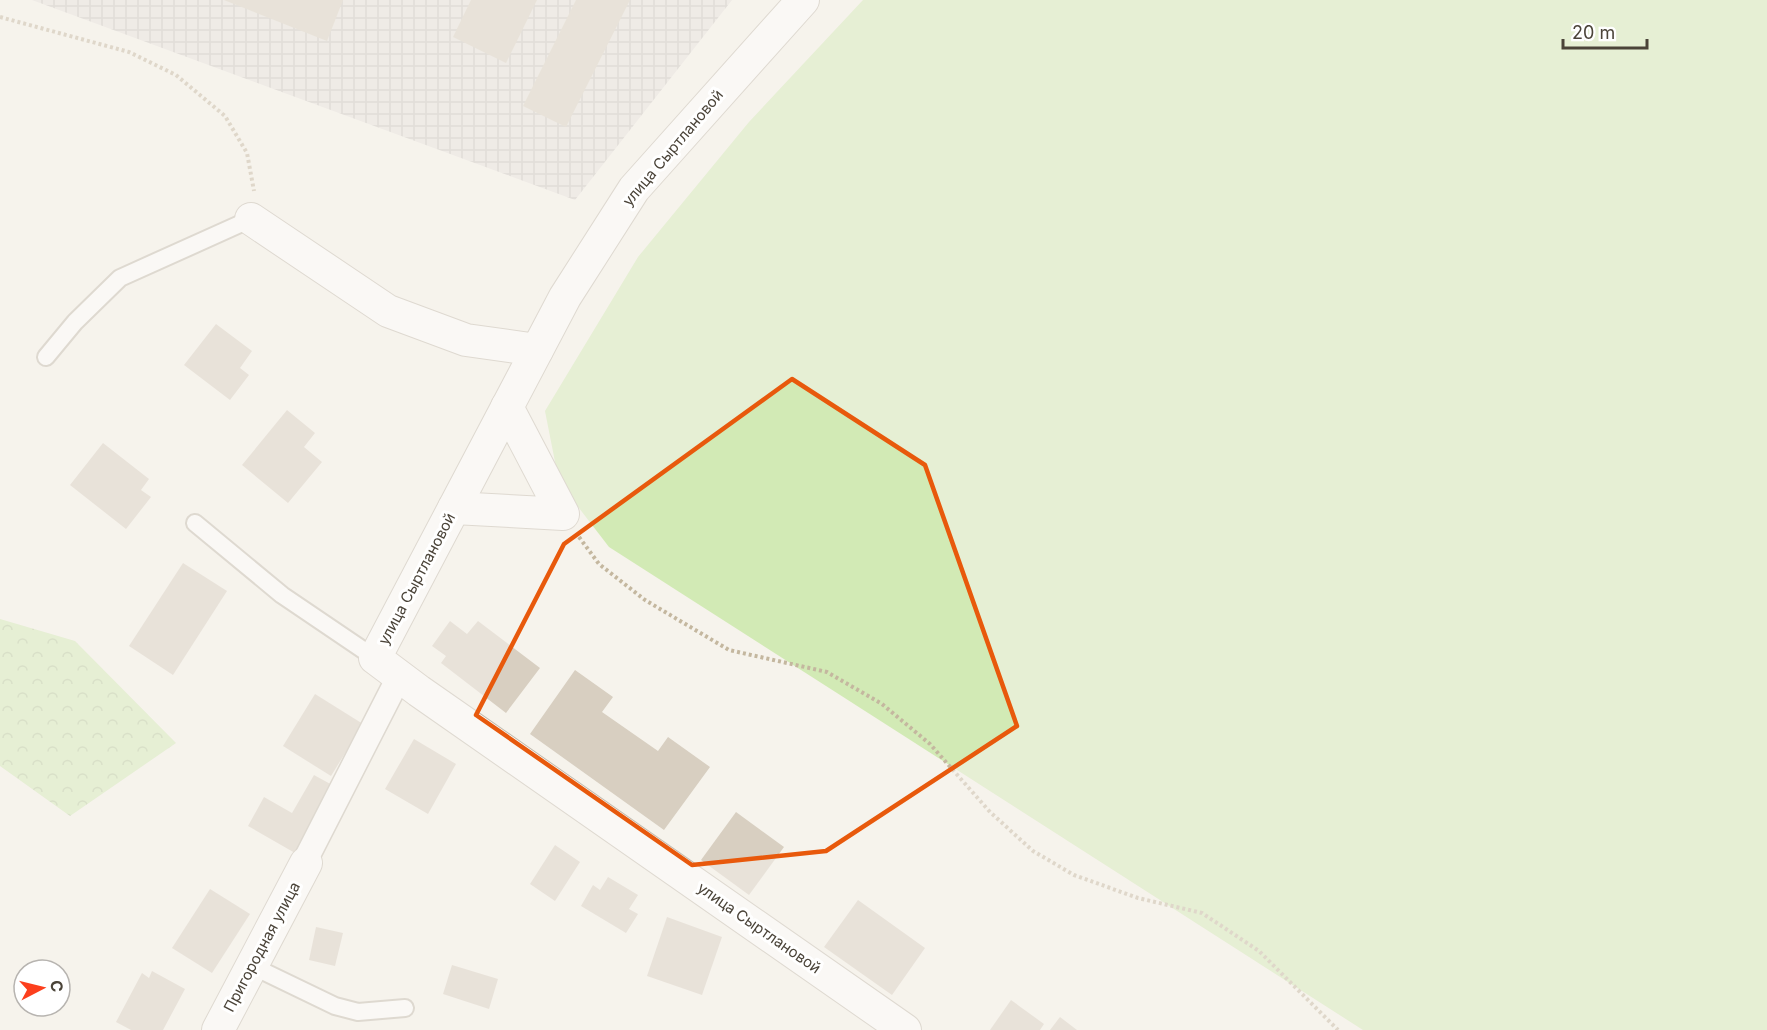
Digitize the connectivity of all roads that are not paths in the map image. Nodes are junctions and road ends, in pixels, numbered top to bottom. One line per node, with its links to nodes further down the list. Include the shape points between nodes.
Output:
1 (803, 0): 3 (street, улица Сыртлановой, via 634,189 565,297)
2 (251, 219): 3 (street, via 388,311 466,340); 4 (lane, via 120,278)
3 (537, 350): 5 (street, улица Сыртлановой)
4 (46, 357)
5 (507, 407): 6 (street, улица Сыртлановой); 6 (street, via 563,514)
6 (454, 508): 8 (street, улица Сыртлановой)
7 (195, 523): 8 (lane, via 282,595)
8 (387, 667): 9 (street); 13 (street, улица Сыртлановой)
9 (306, 864): 10 (street, Пригородная улица)
10 (252, 966): 11 (lane, via 335,1006 358,1012); 12 (street, Пригородная улица)
11 (405, 1008)
12 (218, 1030)
13 (905, 1030)

